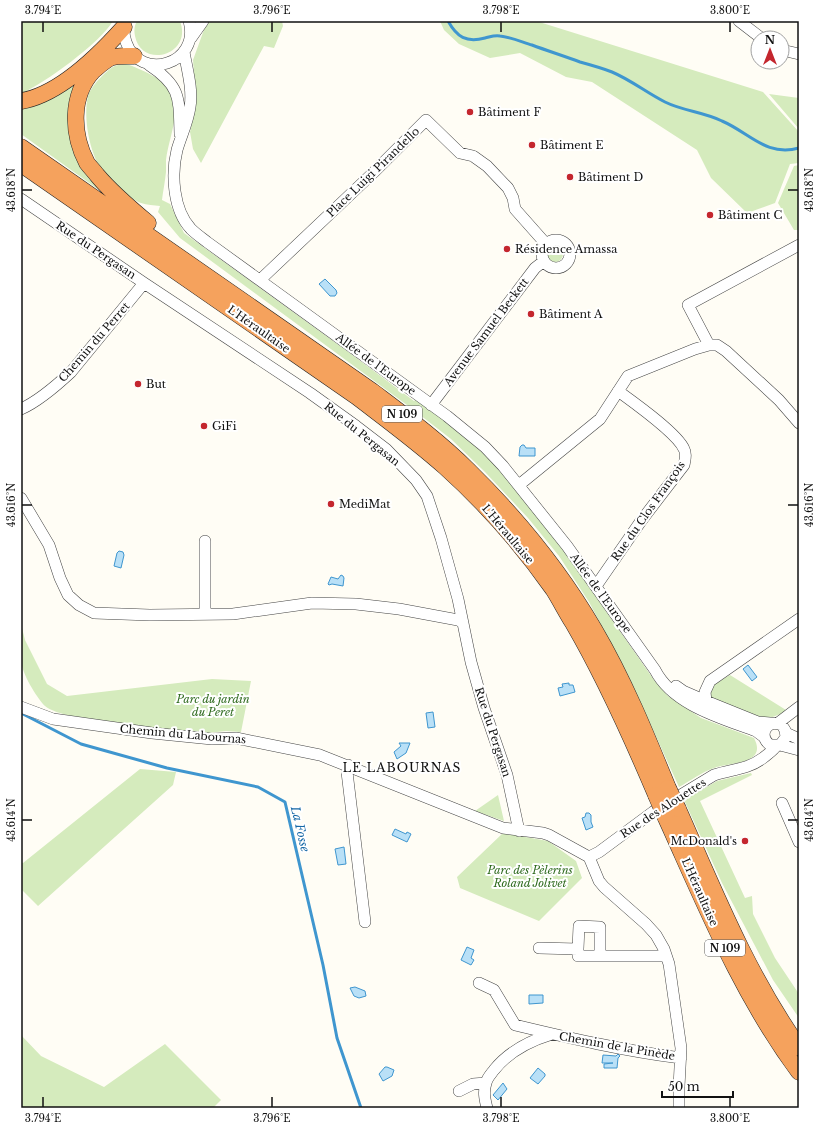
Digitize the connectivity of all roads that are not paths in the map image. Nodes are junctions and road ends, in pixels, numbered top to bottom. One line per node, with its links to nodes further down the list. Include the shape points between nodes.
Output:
1 (189, 21): 6 (street)
2 (203, 21): 6 (street)
3 (739, 21): 5 (street)
4 (125, 24): 8 (street, via 124,36 128,48); 9 (highway, via 100,52 58,86 46,94)
5 (751, 30)
6 (191, 38): 7 (street)
7 (184, 52): 8 (street, via 168,64 156,66); 10 (street, Allée de l'Europe, via 191,106)
8 (139, 59): 10 (street, Allée de l'Europe, via 161,73 173,86 180,110); 21 (highway, via 110,58 98,66 84,84 78,100 76,118 79,144 88,164 103,183 155,229)
9 (21, 101)
10 (180, 141): 19 (street, Allée de l'Europe, via 174,163 174,177 178,205 183,217 190,228 207,242)
11 (21, 147): 21 (highway, L'Héraultaise / N 109)
12 (21, 164): 15 (highway, L'Héraultaise / N 109)
13 (21, 171): 15 (highway)
14 (21, 199): 20 (street, Rue du Pergasan)
15 (79, 205): 45 (highway, L'Héraultaise / N 109, via 357,397 416,443 478,499 520,546 553,590 599,670)
16 (546, 244): 18 (street, via 542,252); 18 (street, via 553,240 561,241 567,246 570,254 567,262 560,267 551,267); 19 (street, Place Luigi Pirandello, via 515,209 508,188 487,166 473,156 460,153 426,120)
17 (799, 245): 22 (street, via 688,305)
18 (544, 261): 24 (street, Avenue Samuel Beckett, via 535,268)
19 (260, 280): 24 (street, Allée de l'Europe)
20 (144, 283): 25 (street, Chemin du Perret, via 71,372); 33 (street, Rue du Pergasan, via 351,422 386,449 416,480 427,496 458,598)
21 (299, 340): 45 (highway, L'Héraultaise / N 109, via 422,429 467,469 518,524 566,584 614,666 640,720)
22 (709, 345): 23 (street, via 633,372); 26 (street, via 717,345 726,351 779,400)
23 (618, 391): 27 (street, via 600,418); 30 (street, Rue du Clos François, via 674,437 684,449 686,459)
24 (432, 405): 27 (street, Allée de l'Europe, via 485,447)
25 (21, 409)
26 (799, 423)
27 (518, 485): 30 (street, Allée de l'Europe)
28 (21, 498): 31 (street, via 49,545 68,595 79,606 94,613 109,614)
29 (205, 541): 31 (street)
30 (596, 586): 34 (street, Allée de l'Europe)
31 (205, 614): 33 (street, via 233,614 312,603 356,604 399,609)
32 (799, 619): 35 (street, via 710,681 705,692)
33 (462, 622): 48 (street, Rue du Pergasan, via 484,708 507,775)
34 (655, 670): 35 (street, Allée de l'Europe, via 683,691); 39 (street, Allée de l'Europe, via 665,685 700,710 756,731)
35 (706, 701): 38 (street, Allée de l'Europe, via 758,722)
36 (21, 707): 44 (street, Chemin du Labournas, via 54,719 152,733 212,739 236,738 320,755)
37 (796, 710): 38 (street)
38 (780, 727): 39 (street, via 765,729); 40 (street, Allée de l'Europe); 41 (street, via 785,740)
39 (764, 738): 41 (street, via 770,745); 43 (street, via 766,749)
40 (799, 739)
41 (778, 745): 42 (street); 43 (street, Rue des Alouettes)
42 (799, 750)
43 (763, 758): 50 (street, Rue des Alouettes, via 749,767 714,775 653,812)
44 (348, 766): 48 (street, Chemin du Labournas, via 465,814); 51 (street, via 346,772)
45 (662, 792): 47 (highway, L'Héraultaise / N 109, bridge)
46 (782, 803): 49 (street)
47 (672, 812): 56 (highway, L'Héraultaise / N 109); 62 (highway, L'Héraultaise / N 109, via 718,933 774,1036)
48 (519, 831): 50 (street, Chemin du Labournas, via 549,834)
49 (799, 842)
50 (589, 857): 55 (street, via 604,888 656,935)
51 (365, 922)
52 (539, 948): 53 (street)
53 (578, 949): 54 (street, via 578,956); 54 (street, via 579,926 600,927)
54 (600, 956): 55 (street)
55 (666, 956): 61 (street)
56 (751, 968): 59 (highway); 60 (highway, L'Héraultaise / N 109, via 768,1000)
57 (479, 983): 58 (street, Chemin de la Pinède, via 494,990 515,1025)
58 (552, 1034): 61 (street, Chemin de la Pinède); 63 (street, Chemin de la Pinède, via 536,1039 503,1058)
59 (799, 1040)
60 (799, 1047)
61 (681, 1058): 66 (street)
62 (799, 1072)
63 (486, 1083): 64 (street, via 473,1084); 65 (street, via 484,1097)
64 (459, 1091)
65 (488, 1108)
66 (679, 1108)

